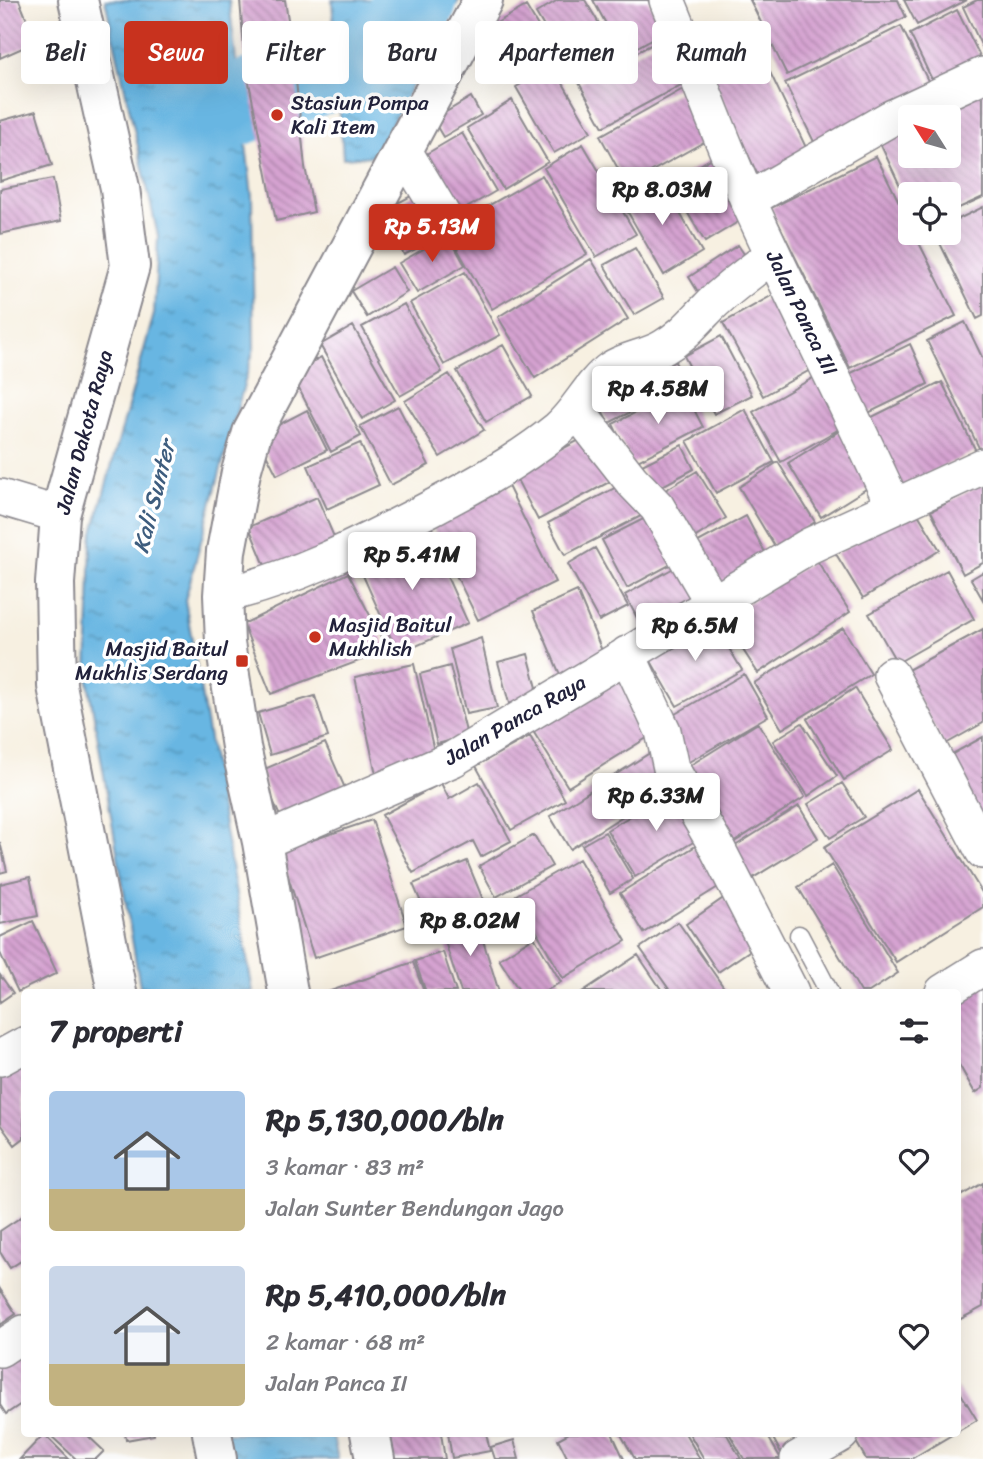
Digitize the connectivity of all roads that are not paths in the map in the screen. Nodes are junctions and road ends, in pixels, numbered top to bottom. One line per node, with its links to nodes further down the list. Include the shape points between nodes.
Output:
1 (78, 0): 13 (street, Jalan Dakota Raya, via 120,188 130,267)
2 (483, 0): 5 (street)
3 (679, 4): 6 (street, Jalan Panca III, via 717,130)
4 (983, 75): 6 (street, via 891,118)
5 (404, 151): 7 (street); 14 (street, via 252,433 226,551)
6 (748, 200): 8 (street, Jalan Panca III)
7 (449, 226)
8 (773, 254): 9 (street, via 664,347 613,368 598,380); 12 (street, Jalan Panca III)
9 (577, 411): 14 (street, via 473,487 361,545 275,582); 15 (street, via 657,507)
10 (983, 466): 12 (street, Jalan Panca Raya)
11 (0, 497): 13 (street)
12 (894, 507): 15 (street, Jalan Panca Raya, via 809,546)
13 (60, 515): 22 (street, Jalan Dakota Raya, via 55,583 57,686)
14 (223, 595): 18 (street, via 225,643 239,734)
15 (713, 603): 16 (street, Jalan Panca Raya)
16 (627, 654): 18 (street, Jalan Panca Raya, via 453,759); 24 (street, via 663,732 671,768)
17 (891, 675): 19 (street)
18 (262, 842): 23 (street)
19 (983, 851)
20 (799, 935): 25 (lane)
21 (983, 967): 26 (street)
22 (116, 989)
23 (287, 989)
24 (789, 989)
25 (827, 989)
26 (948, 989)
27 (21, 1047): 28 (street)
28 (0, 1058)
29 (21, 1335): 30 (street)
30 (0, 1349)
31 (213, 1437): 35 (street)
32 (371, 1437): 36 (street)
33 (836, 1437): 37 (street)
34 (843, 1437): 38 (street)
35 (217, 1459)
36 (374, 1459)
37 (798, 1459)
38 (856, 1459)

